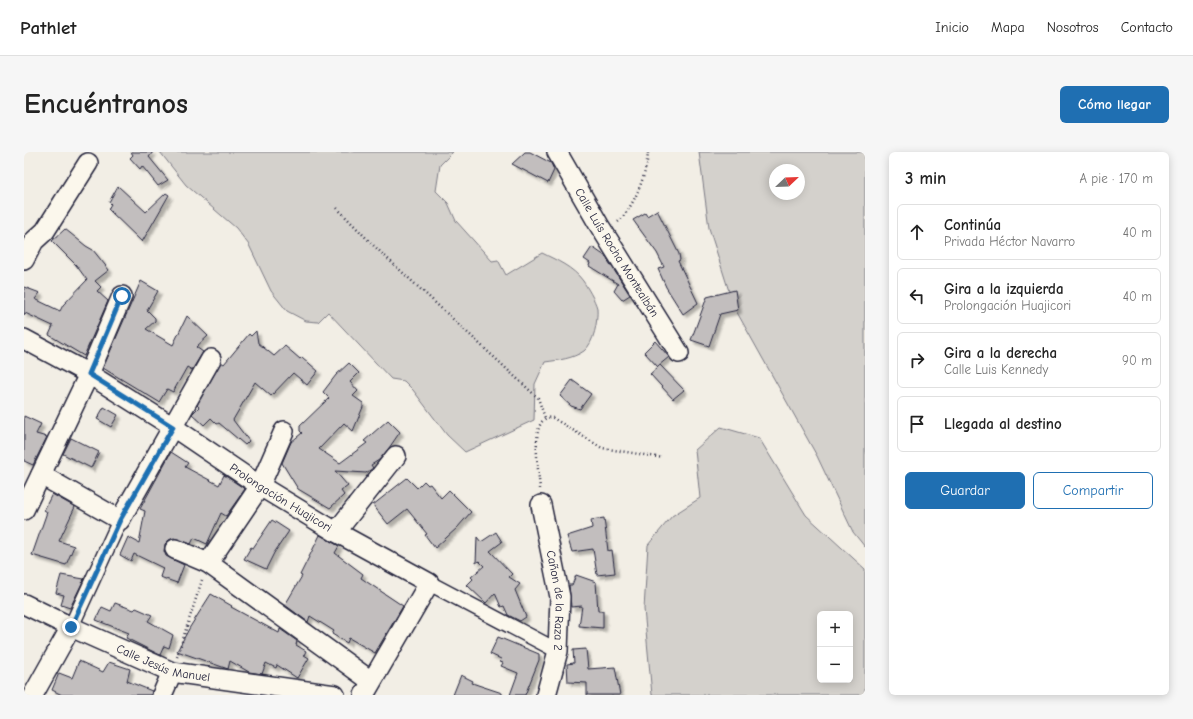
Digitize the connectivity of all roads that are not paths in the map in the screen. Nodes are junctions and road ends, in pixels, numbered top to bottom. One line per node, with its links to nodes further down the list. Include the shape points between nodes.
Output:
1 (557, 152): 6 (street, Calle Luís Rocha Montealbán, via 604,234)
2 (88, 163): 3 (street, via 45,230 34,241)
3 (24, 260)
4 (122, 296): 8 (street)
5 (24, 339): 8 (street, Prolongación Huajicori)
6 (679, 352)
7 (212, 359): 9 (street)
8 (89, 374): 9 (street, Prolongación Huajicori); 12 (street)
9 (173, 427): 13 (street, Prolongación Huajicori); 16 (street)
10 (284, 431): 13 (street)
11 (396, 456): 17 (street)
12 (41, 475): 15 (street); 16 (street)
13 (260, 486): 17 (street, Prolongación Huajicori); 19 (street)
14 (541, 505): 23 (street, Cañon de la Raza 2, via 560,597)
15 (24, 510)
16 (120, 520): 22 (street)
17 (336, 532): 20 (street, Prolongación Huajicori)
18 (175, 549): 19 (street)
19 (208, 563): 25 (street)
20 (429, 583): 23 (street); 25 (street)
21 (24, 604): 22 (street, Calle Jesús Manuel)
22 (71, 627): 24 (street, Calle Jesús Manuel); 26 (street)
23 (558, 651): 29 (street, Cañon de la Raza 2)
24 (172, 672): 27 (street); 28 (street, Calle Jesús Manuel)
25 (367, 688)
26 (33, 695)
27 (162, 695)
28 (335, 695)
29 (546, 695)

